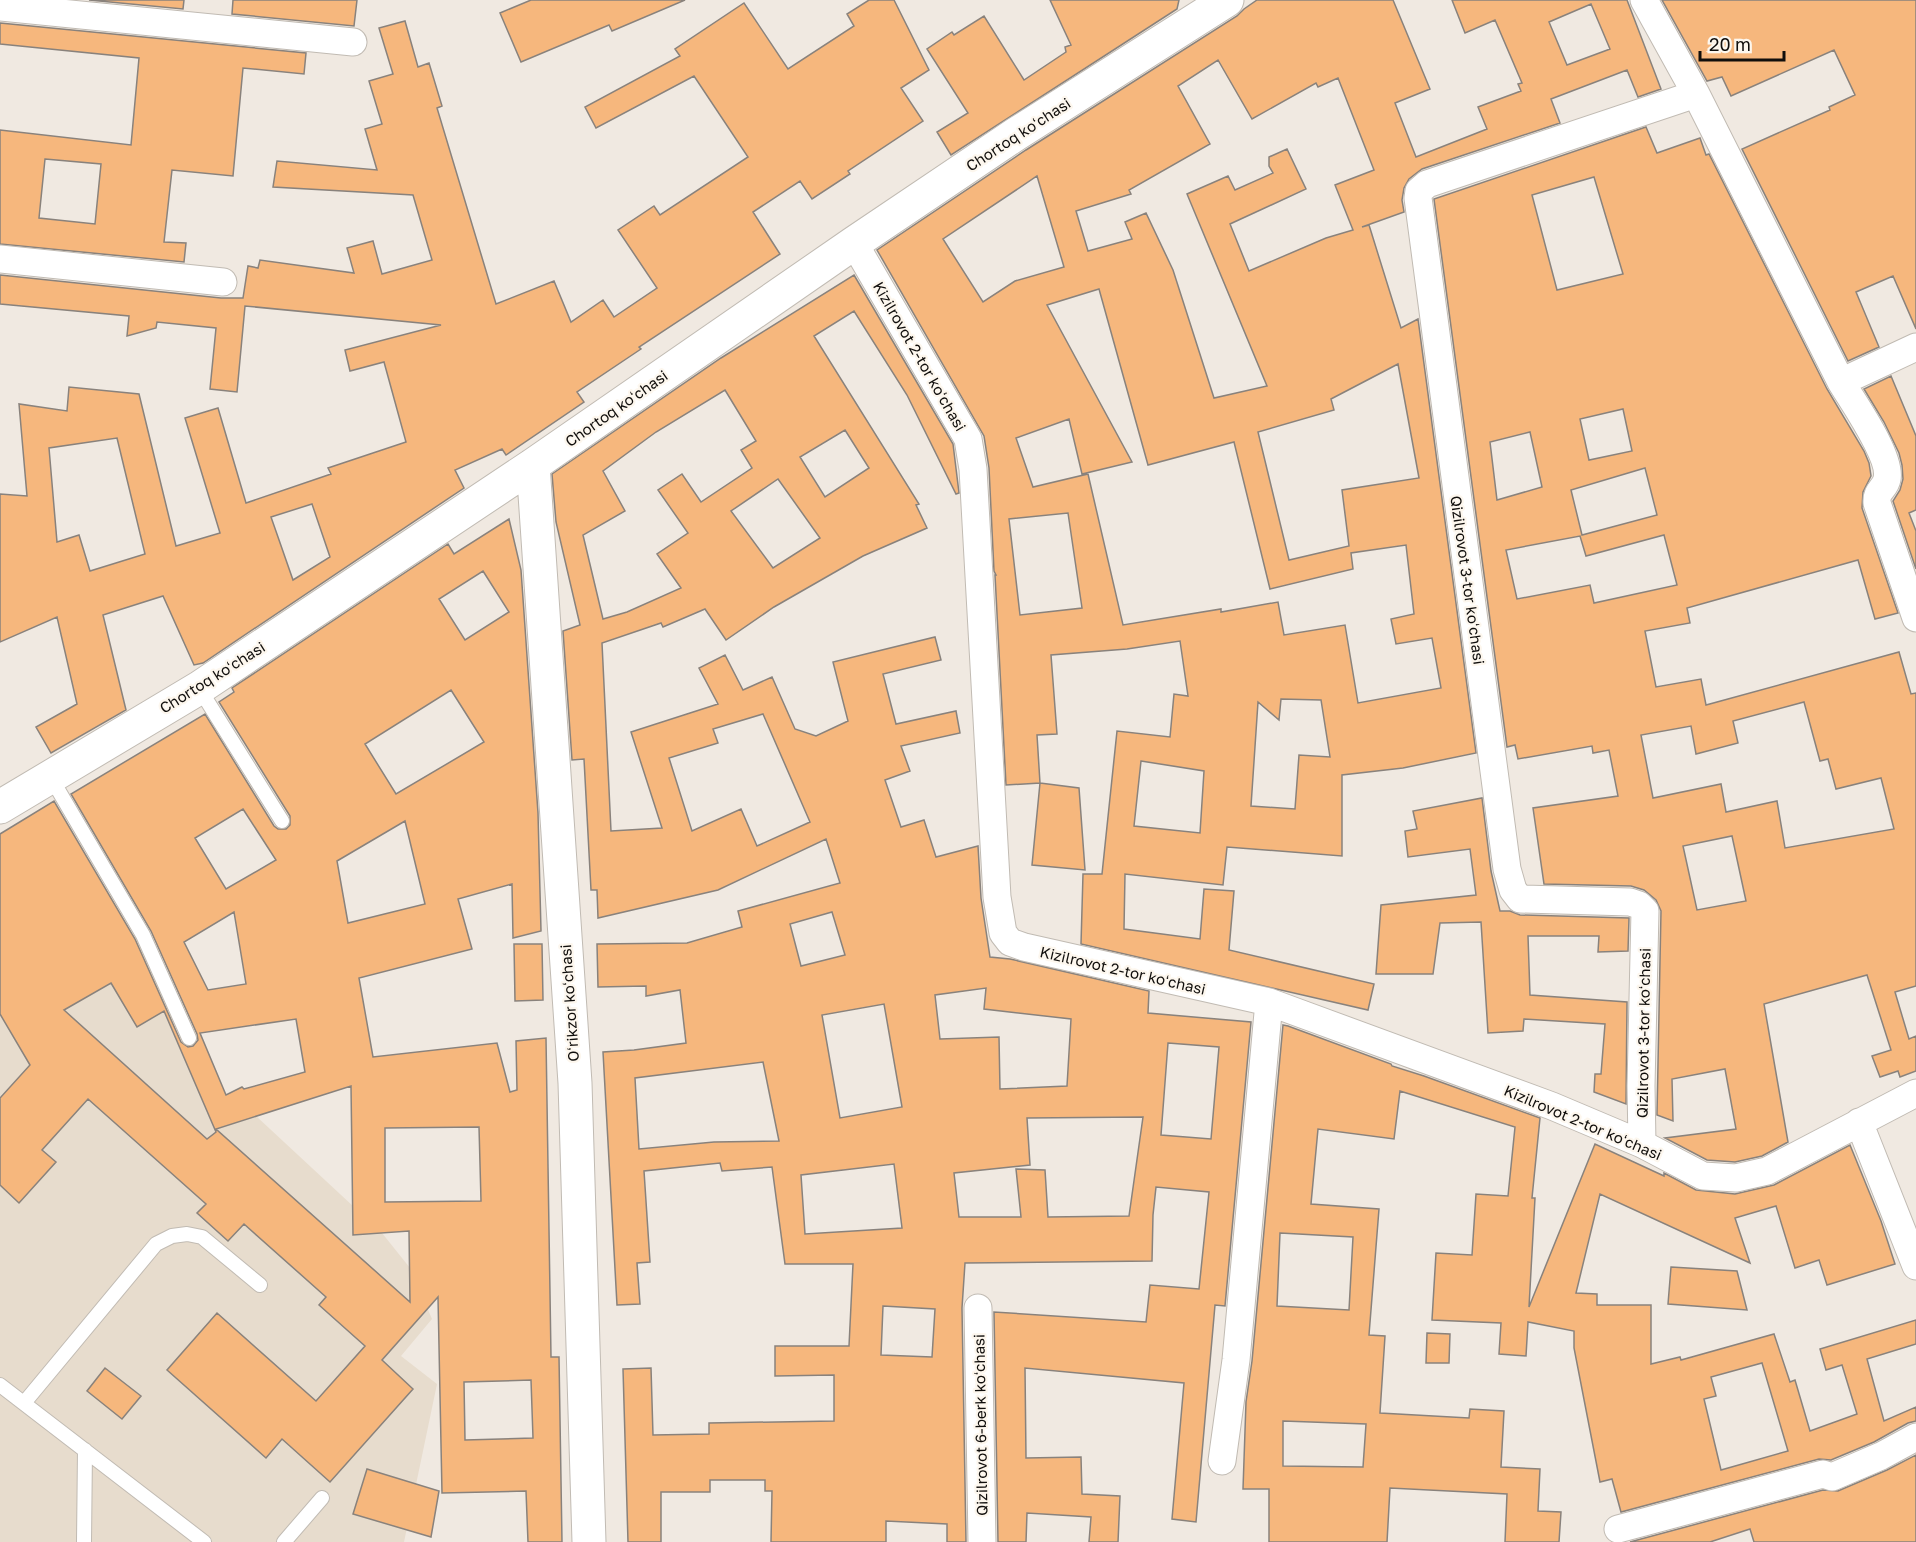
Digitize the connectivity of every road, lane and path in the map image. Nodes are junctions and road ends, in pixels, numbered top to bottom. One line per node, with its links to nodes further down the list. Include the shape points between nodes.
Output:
1 (1644, 0): 5 (street)
2 (1208, 5): 6 (main road, Chortoq koʻchasi)
3 (0, 7): 4 (street)
4 (353, 42)
5 (1696, 94): 10 (street); 21 (street, Qizilrovot 3-tor koʻchasi, via 1427,184 1418,198 1507,869 1520,899 1630,902 1645,911)
6 (854, 243): 11 (main road, Chortoq koʻchasi); 17 (street, Kizilrovot 2-tor koʻchasi, via 968,439 997,897 1003,933 1010,942 1024,947)
7 (0, 259): 8 (street)
8 (223, 282)
9 (1916, 347): 10 (street)
10 (1841, 382): 12 (street, via 1887,465 1887,480 1876,495 1876,503)
11 (533, 465): 13 (main road, Chortoq koʻchasi); 35 (main road, Oʻrikzor koʻchasi, via 574,1083)
12 (1916, 618)
13 (199, 688): 14 (main road, Chortoq koʻchasi); 16 (lane)
14 (50, 776): 15 (main road, Chortoq koʻchasi); 18 (lane, via 143,935)
15 (0, 807)
16 (282, 821)
17 (1269, 1002): 21 (street, Kizilrovot 2-tor koʻchasi, via 1552,1106); 29 (street, via 1236,1360)
18 (189, 1038)
19 (1916, 1093): 20 (street, Kizilrovot 2-tor koʻchasi)
20 (1859, 1122): 21 (street, Kizilrovot 2-tor koʻchasi, via 1767,1171 1736,1178 1702,1176); 22 (street)
21 (1642, 1144)
22 (1916, 1266)
23 (260, 1285): 26 (lane, via 202,1237 172,1236 156,1244)
24 (978, 1308): 36 (street, Qizilrovot 6-berk koʻchasi)
25 (0, 1385): 26 (lane)
26 (24, 1403): 28 (lane)
27 (1916, 1437): 31 (street, via 1832,1477 1823,1473)
28 (85, 1450): 32 (lane); 33 (lane)
29 (1222, 1461)
30 (322, 1498): 34 (lane)
31 (1618, 1529)
32 (84, 1542)
33 (204, 1542)
34 (284, 1542)
35 (589, 1542)
36 (982, 1542)

